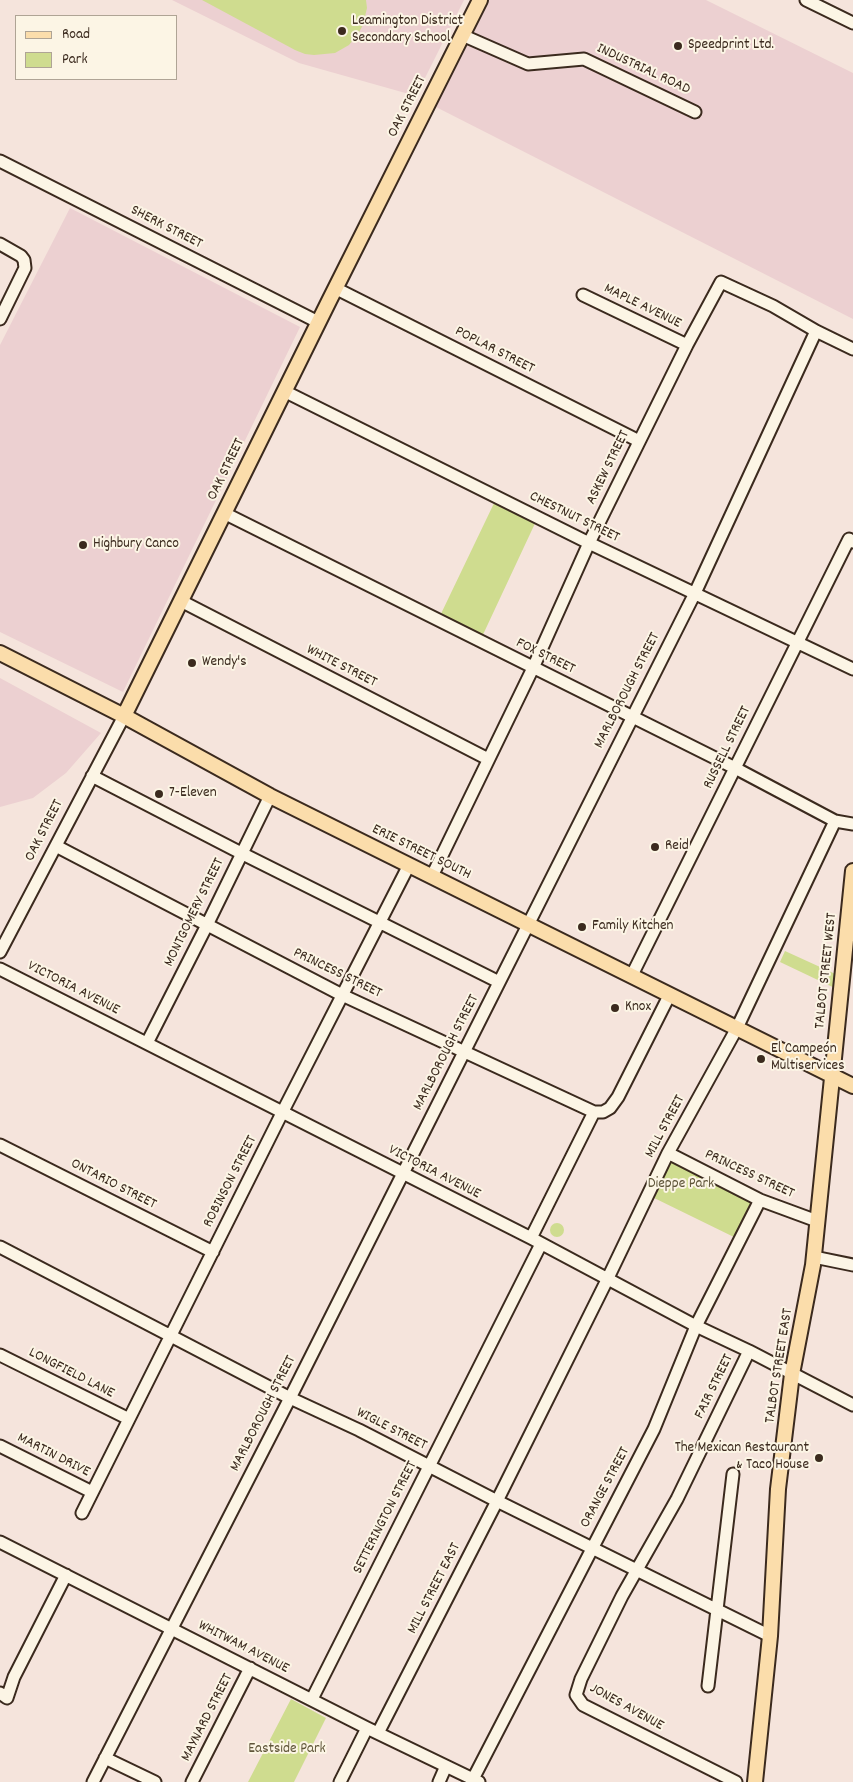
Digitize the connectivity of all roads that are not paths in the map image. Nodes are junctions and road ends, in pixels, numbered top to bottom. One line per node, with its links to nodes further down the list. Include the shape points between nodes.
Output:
1 (480, 0): 4 (main road, OAK STREET)
2 (806, 0): 3 (street)
3 (853, 23)
4 (462, 35): 5 (street, INDUSTRIAL ROAD, via 528,64 584,59); 8 (main road, OAK STREET)
5 (695, 112)
6 (0, 161): 11 (street, SHERK STREET)
7 (0, 244): 10 (street, via 21,256 25,268)
8 (335, 288): 11 (main road, OAK STREET); 16 (street, POPLAR STREET)
9 (583, 295): 13 (street, MAPLE AVENUE)
10 (0, 319)
11 (318, 322): 15 (main road, OAK STREET)
12 (816, 331): 13 (street, ASKEW STREET, via 773,306 721,282); 14 (street); 20 (street, MARLBOROUGH STREET)
13 (687, 345): 16 (street, ASKEW STREET)
14 (853, 349)
15 (284, 391): 17 (main road, OAK STREET); 19 (street, CHESTNUT STREET)
16 (639, 441): 19 (street, ASKEW STREET)
17 (224, 513): 21 (main road, OAK STREET); 24 (street, FOX STREET)
18 (853, 542): 22 (street, RUSSELL STREET, via 848,540)
19 (589, 543): 20 (street, CHESTNUT STREET); 24 (street, ASKEW STREET)
20 (695, 594): 22 (street, CHESTNUT STREET); 27 (street, MARLBOROUGH STREET)
21 (181, 601): 26 (main road, OAK STREET); 28 (street, WHITE STREET)
22 (797, 642): 25 (street, CHESTNUT STREET); 29 (street, RUSSELL STREET)
23 (0, 653): 26 (main road, ERIE STREET SOUTH)
24 (533, 668): 27 (street, FOX STREET); 28 (street, ASKEW STREET)
25 (853, 669)
26 (124, 716): 30 (street, OAK STREET); 31 (main road, ERIE STREET SOUTH)
27 (632, 717): 29 (street, FOX STREET); 40 (street, MARLBOROUGH STREET)
28 (488, 759): 38 (street, ASKEW STREET)
29 (735, 768): 32 (street, FOX STREET); 45 (street, RUSSELL STREET)
30 (92, 776): 34 (street, OAK STREET); 35 (street)
31 (270, 796): 35 (street, MONTGOMERY STREET); 36 (main road, ERIE STREET SOUTH)
32 (835, 821): 33 (street, FOX STREET); 49 (street, MILL STREET)
33 (853, 824)
34 (56, 846): 41 (street, PRINCESS STREET); 42 (street, OAK STREET)
35 (241, 853): 39 (street); 41 (street, MONTGOMERY STREET)
36 (409, 865): 38 (main road, ERIE STREET SOUTH); 39 (street, ROBINSON STREET)
37 (853, 871): 43 (main road, TALBOT STREET WEST)
38 (432, 876): 40 (main road, ERIE STREET SOUTH)
39 (380, 921): 46 (street); 48 (street, ROBINSON STREET)
40 (527, 924): 45 (main road, ERIE STREET SOUTH); 46 (street, MARLBOROUGH STREET)
41 (207, 925): 48 (street, PRINCESS STREET); 50 (street, MONTGOMERY STREET)
42 (0, 952)
43 (848, 960): 52 (main road, TALBOT STREET WEST)
44 (0, 969): 50 (street, VICTORIA AVENUE)
45 (632, 975): 47 (main road, ERIE STREET SOUTH)
46 (499, 982): 51 (street, MARLBOROUGH STREET)
47 (670, 994): 49 (main road, ERIE STREET SOUTH); 54 (street, via 633,1070 610,1108)
48 (342, 995): 51 (street, PRINCESS STREET); 55 (street, ROBINSON STREET)
49 (737, 1028): 52 (main road, ERIE STREET SOUTH); 57 (street, MILL STREET)
50 (147, 1043): 55 (street, VICTORIA AVENUE)
51 (465, 1051): 54 (street, PRINCESS STREET); 58 (street, MARLBOROUGH STREET)
52 (832, 1074): 53 (main road, ERIE STREET SOUTH); 60 (main road, TALBOT STREET EAST)
53 (853, 1086)
54 (594, 1112): 61 (street, SETTERINGTON STREET)
55 (282, 1113): 58 (street, VICTORIA AVENUE); 63 (street, ROBINSON STREET)
56 (0, 1145): 63 (street, ONTARIO STREET)
57 (668, 1153): 59 (street, PRINCESS STREET); 66 (street, MILL STREET)
58 (402, 1174): 61 (street, VICTORIA AVENUE); 72 (street, MARLBOROUGH STREET)
59 (760, 1200): 60 (street, PRINCESS STREET); 67 (street, ORANGE STREET)
60 (818, 1221): 64 (main road, TALBOT STREET EAST)
61 (536, 1241): 66 (street, VICTORIA AVENUE); 76 (street, SETTERINGTON STREET)
62 (0, 1247): 68 (street, WIGLE STREET)
63 (213, 1252): 68 (street, ROBINSON STREET)
64 (814, 1258): 65 (street); 71 (main road, TALBOT STREET EAST)
65 (853, 1264)
66 (608, 1280): 67 (street, VICTORIA AVENUE); 79 (street, MILL STREET)
67 (696, 1326): 69 (street, VICTORIA AVENUE); 82 (street, ORANGE STREET, via 654,1429)
68 (171, 1335): 72 (street, WIGLE STREET); 74 (street, ROBINSON STREET)
69 (749, 1350): 71 (street, VICTORIA AVENUE); 83 (street, FAIR STREET, via 677,1499)
70 (0, 1355): 74 (street, LONGFIELD LANE)
71 (792, 1374): 73 (street, VICTORIA AVENUE); 87 (main road, TALBOT STREET EAST, via 778,1489)
72 (290, 1398): 76 (street, WIGLE STREET); 86 (street, MARLBOROUGH STREET)
73 (853, 1404)
74 (128, 1419): 78 (street, ROBINSON STREET)
75 (0, 1446): 78 (street, MARTIN DRIVE)
76 (429, 1466): 79 (street, WIGLE STREET); 91 (street, SETTERINGTON STREET)
77 (733, 1474): 85 (street)
78 (92, 1492): 80 (street, ROBINSON STREET)
79 (497, 1501): 82 (street, WIGLE STREET); 93 (street, MILL STREET EAST)
80 (82, 1513)
81 (0, 1542): 84 (street, WHITWAM AVENUE)
82 (592, 1547): 83 (street, WIGLE STREET); 96 (street, ORANGE STREET)
83 (637, 1570): 85 (street, WIGLE STREET); 102 (street, JONES AVENUE, via 581,1679 576,1695 583,1705)
84 (66, 1575): 86 (street, WHITWAM AVENUE); 90 (street, via 7,1698)
85 (718, 1609): 87 (street, WIGLE STREET); 89 (street)
86 (170, 1628): 88 (street, WHITWAM AVENUE); 94 (street, MARLBOROUGH STREET)
87 (770, 1636): 103 (main road, TALBOT STREET EAST)
88 (250, 1668): 91 (street, WHITWAM AVENUE); 99 (street, MAYNARD STREET)
89 (708, 1686)
90 (0, 1693)
91 (312, 1699): 92 (street, WHITWAM AVENUE)
92 (367, 1728): 93 (street, WHITWAM AVENUE); 100 (street)
93 (378, 1733): 95 (street, WHITWAM AVENUE)
94 (105, 1758): 97 (street, MARLBOROUGH STREET); 98 (street)
95 (446, 1766): 96 (street, WHITWAM AVENUE); 101 (street)
96 (476, 1780)
97 (93, 1782)
98 (154, 1782)
99 (192, 1782)
100 (340, 1782)
101 (438, 1782)
102 (736, 1782)
103 (755, 1782)

